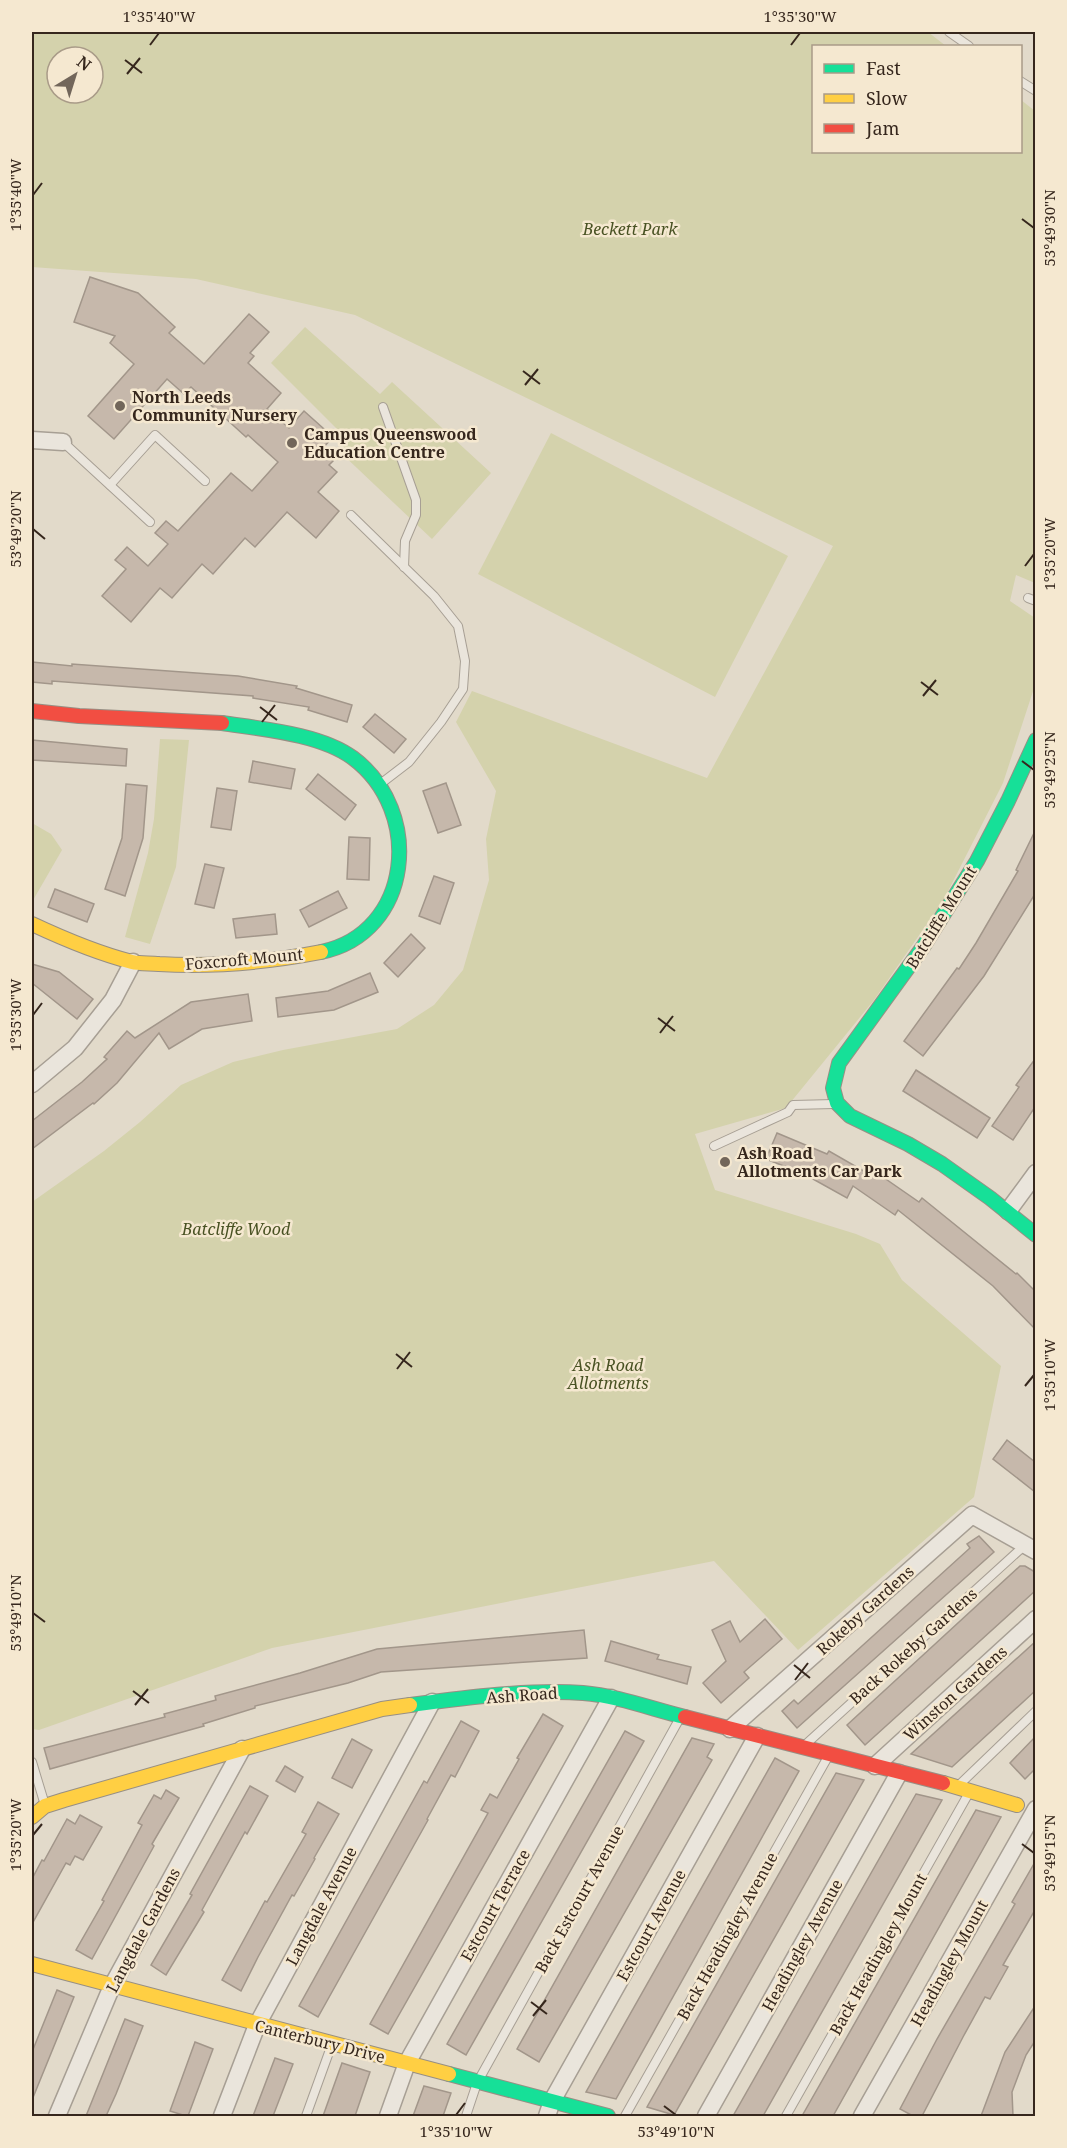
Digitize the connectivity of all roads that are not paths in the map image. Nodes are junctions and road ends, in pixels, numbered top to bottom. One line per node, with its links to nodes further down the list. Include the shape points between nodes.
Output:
1 (949, 32): 2 (lane)
2 (968, 45)
3 (1022, 82): 4 (lane)
4 (1035, 91)
5 (383, 407): 12 (lane, via 417,507 405,541)
6 (32, 440): 7 (street)
7 (63, 442): 9 (lane)
8 (206, 481): 9 (lane, via 155,435)
9 (110, 485): 11 (lane)
10 (351, 515): 12 (lane)
11 (150, 522)
12 (404, 567): 15 (lane, via 458,626 465,661 463,689 408,762)
13 (32, 711): 15 (street, Foxcroft Mount, via 213,722 287,733 353,758)
14 (1035, 740): 19 (street, Batcliffe Mount, via 1017,787 983,849 921,950 843,1057 833,1084)
15 (379, 785): 17 (street, Foxcroft Mount, via 395,817 401,852 394,891 371,925 355,939 329,950 294,957 210,964)
16 (32, 924): 17 (street, Foxcroft Mount, via 66,940)
17 (133, 962): 18 (street, via 113,1000 75,1047)
18 (32, 1084)
19 (837, 1104): 20 (lane, via 793,1105 788,1112); 22 (street, via 857,1120 908,1144 972,1184)
20 (714, 1146)
21 (1035, 1173): 22 (street)
22 (1008, 1211): 23 (street)
23 (1035, 1234)
24 (1030, 1548): 30 (street, Rokeby Gardens, via 972,1515); 32 (lane, Back Rokeby Gardens)
25 (1035, 1619): 36 (street, Winston Gardens)
26 (612, 1698): 27 (street, Ash Road, via 559,1692); 29 (street, Ash Road); 47 (street, Estcourt Terrace)
27 (432, 1702): 33 (street, Ash Road, via 382,1709); 45 (street, Langdale Avenue)
28 (1035, 1711): 38 (lane, Back Headingley Mount)
29 (681, 1716): 30 (street, Ash Road); 48 (lane, Back Estcourt Avenue)
30 (730, 1729): 31 (street, Ash Road)
31 (757, 1736): 32 (street, Ash Road); 49 (street, Estcourt Avenue)
32 (802, 1747): 34 (street, Ash Road)
33 (242, 1749): 40 (street, Ash Road); 44 (street, Langdale Gardens)
34 (829, 1755): 36 (street, Ash Road); 56 (lane, Back Headingley Avenue)
35 (32, 1762): 40 (lane)
36 (875, 1766): 37 (street, Ash Road)
37 (898, 1773): 38 (street, Ash Road); 57 (street, Headingley Avenue)
38 (964, 1789): 39 (street, Ash Road); 58 (lane, Back Headingley Mount)
39 (1017, 1805)
40 (45, 1806): 42 (street, Ash Road)
41 (1035, 1810): 59 (street, Headingley Mount)
42 (32, 1815)
43 (34, 1967): 44 (street, Canterbury Drive)
44 (112, 1986): 45 (street, Canterbury Drive); 50 (street, Langdale Gardens)
45 (257, 2025): 46 (street, Canterbury Drive); 51 (street, Langdale Avenue)
46 (332, 2044): 47 (street, Canterbury Drive); 52 (lane)
47 (407, 2063): 48 (street, Canterbury Drive); 53 (street, Estcourt Terrace)
48 (477, 2083): 49 (street, Canterbury Drive); 54 (lane, Back Estcourt Avenue)
49 (550, 2109): 55 (street, Canterbury Drive)
50 (57, 2116)
51 (222, 2116)
52 (306, 2116)
53 (388, 2116)
54 (466, 2116)
55 (608, 2116)
56 (625, 2116)
57 (706, 2116)
58 (786, 2116)
59 (862, 2116)

